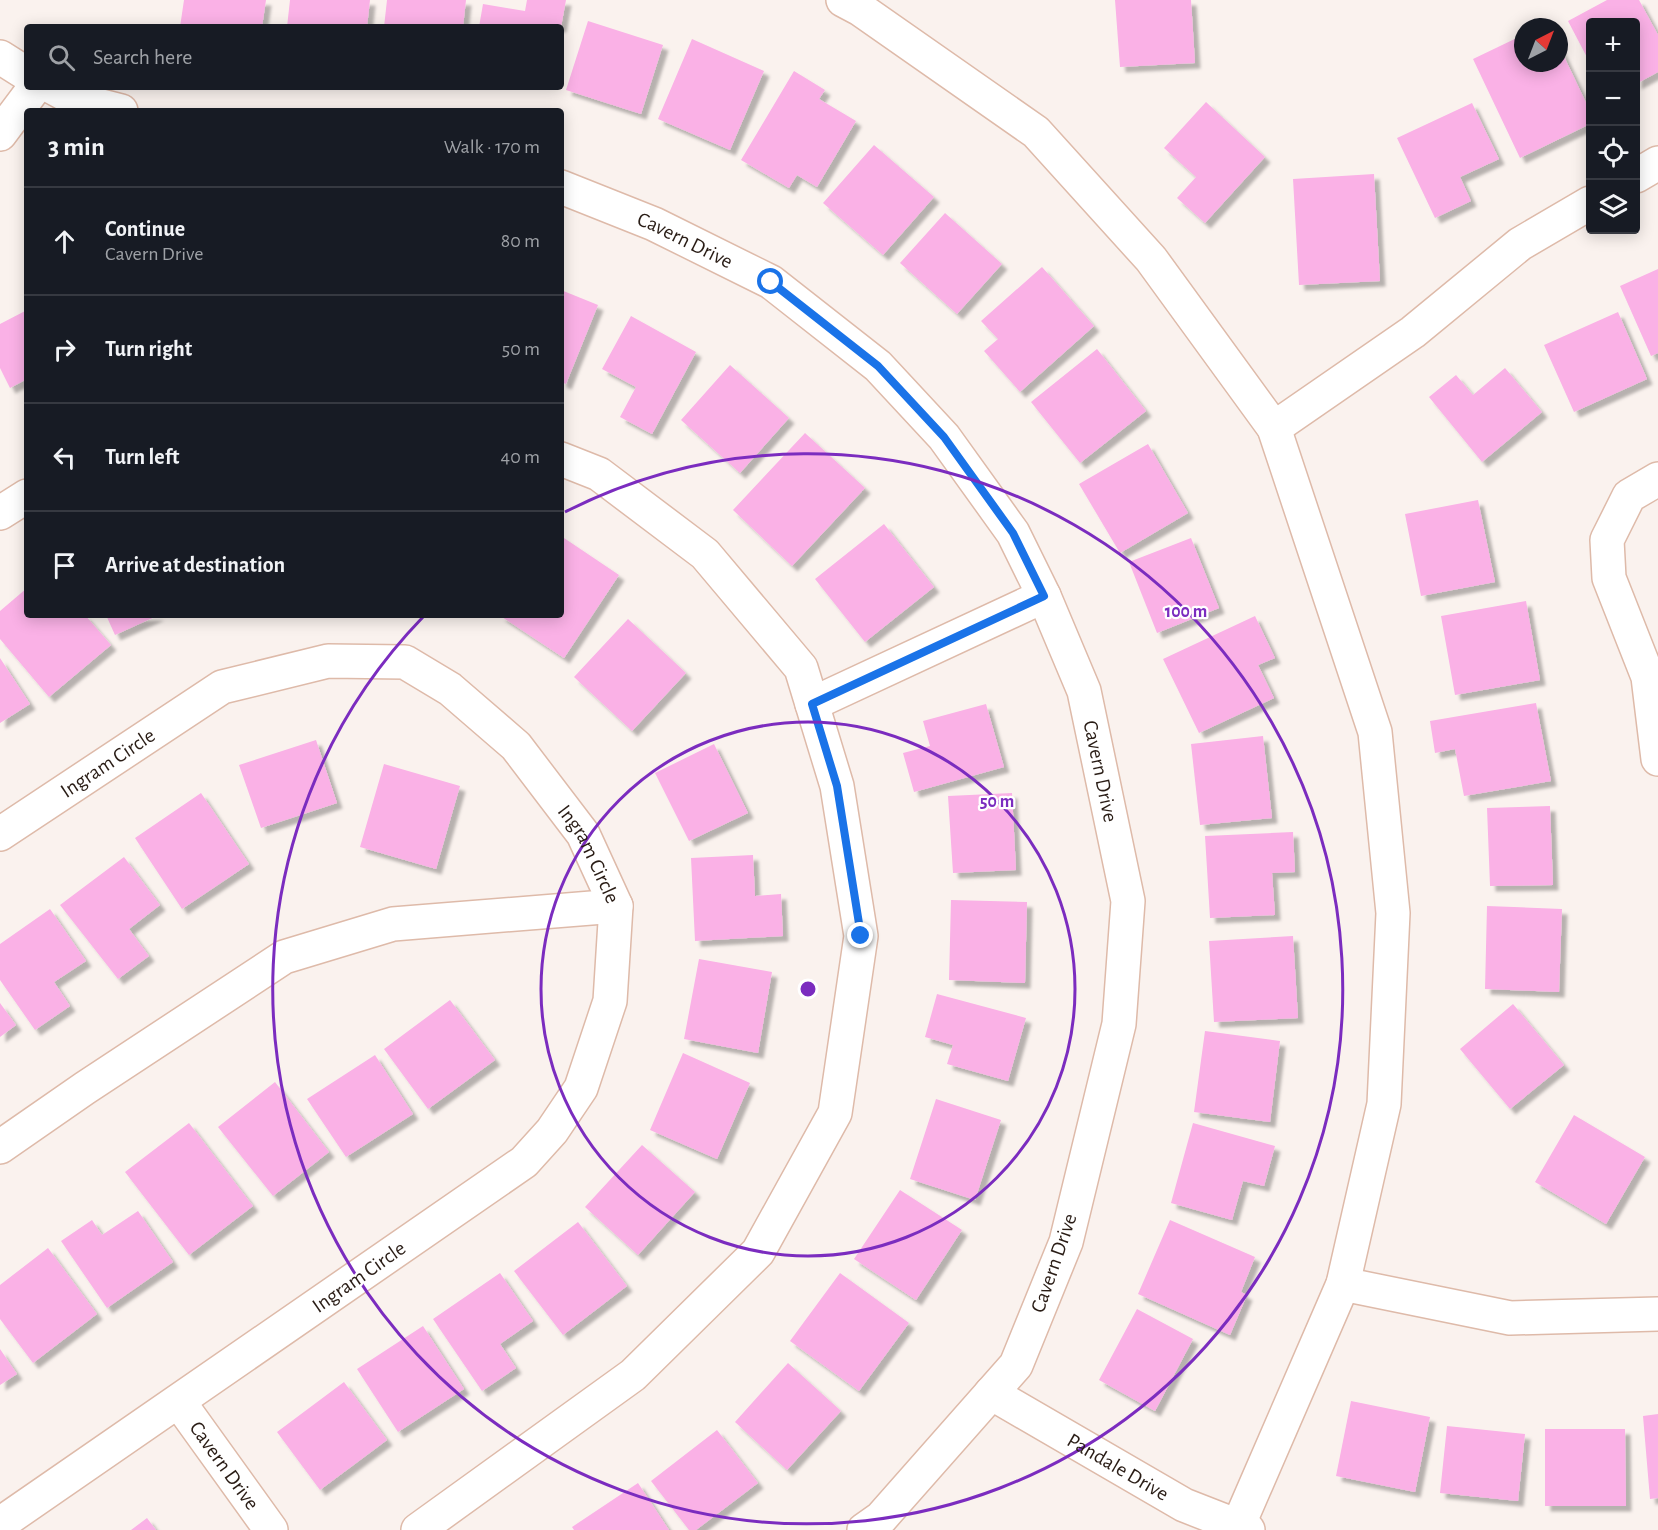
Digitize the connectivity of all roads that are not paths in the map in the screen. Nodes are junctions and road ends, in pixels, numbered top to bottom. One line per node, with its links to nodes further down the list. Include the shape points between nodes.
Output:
1 (857, 3): 12 (street, via 1036,132 1151,260)
2 (0, 57): 3 (street)
3 (24, 72)
4 (33, 90): 7 (street)
5 (58, 90): 6 (street, via 74,99)
6 (109, 108)
7 (0, 134)
8 (1658, 163): 9 (street)
9 (1640, 173)
10 (564, 188): 17 (street, Cavern Drive, via 654,224 771,282 878,366 944,437 1013,533)
11 (1586, 205): 12 (street, via 1520,244 1413,332)
12 (1274, 428): 23 (street, via 1375,732 1393,913 1384,1104)
13 (564, 460): 18 (street, via 599,474 705,554 801,668)
14 (1658, 479): 19 (street, via 1629,496 1607,540 1609,578 1648,677)
15 (24, 498): 16 (street)
16 (0, 513)
17 (1044, 596): 18 (street); 25 (street, Cavern Drive, via 1084,691 1128,901 1119,1024 1066,1242 1016,1365)
18 (812, 704): 30 (street, via 837,786 861,936 835,1113 758,1252 633,1375)
19 (1658, 757)
20 (0, 834): 21 (street, Ingram Circle, via 222,687 328,661 405,662 450,689 516,746 583,834)
21 (616, 906): 22 (street, via 393,924 284,957); 26 (street, Ingram Circle, via 609,1001 581,1088 552,1131 524,1162)
22 (0, 1147)
23 (1343, 1284): 24 (street, via 1510,1318); 28 (street)
24 (1658, 1314)
25 (991, 1393): 28 (street, Pandale Drive, via 1184,1505); 31 (street, Cavern Drive, via 881,1518)
26 (179, 1402): 27 (street, Ingram Circle); 29 (street, Cavern Drive)
27 (0, 1524)
28 (1243, 1528)
29 (271, 1530)
30 (418, 1530)
31 (864, 1530)

